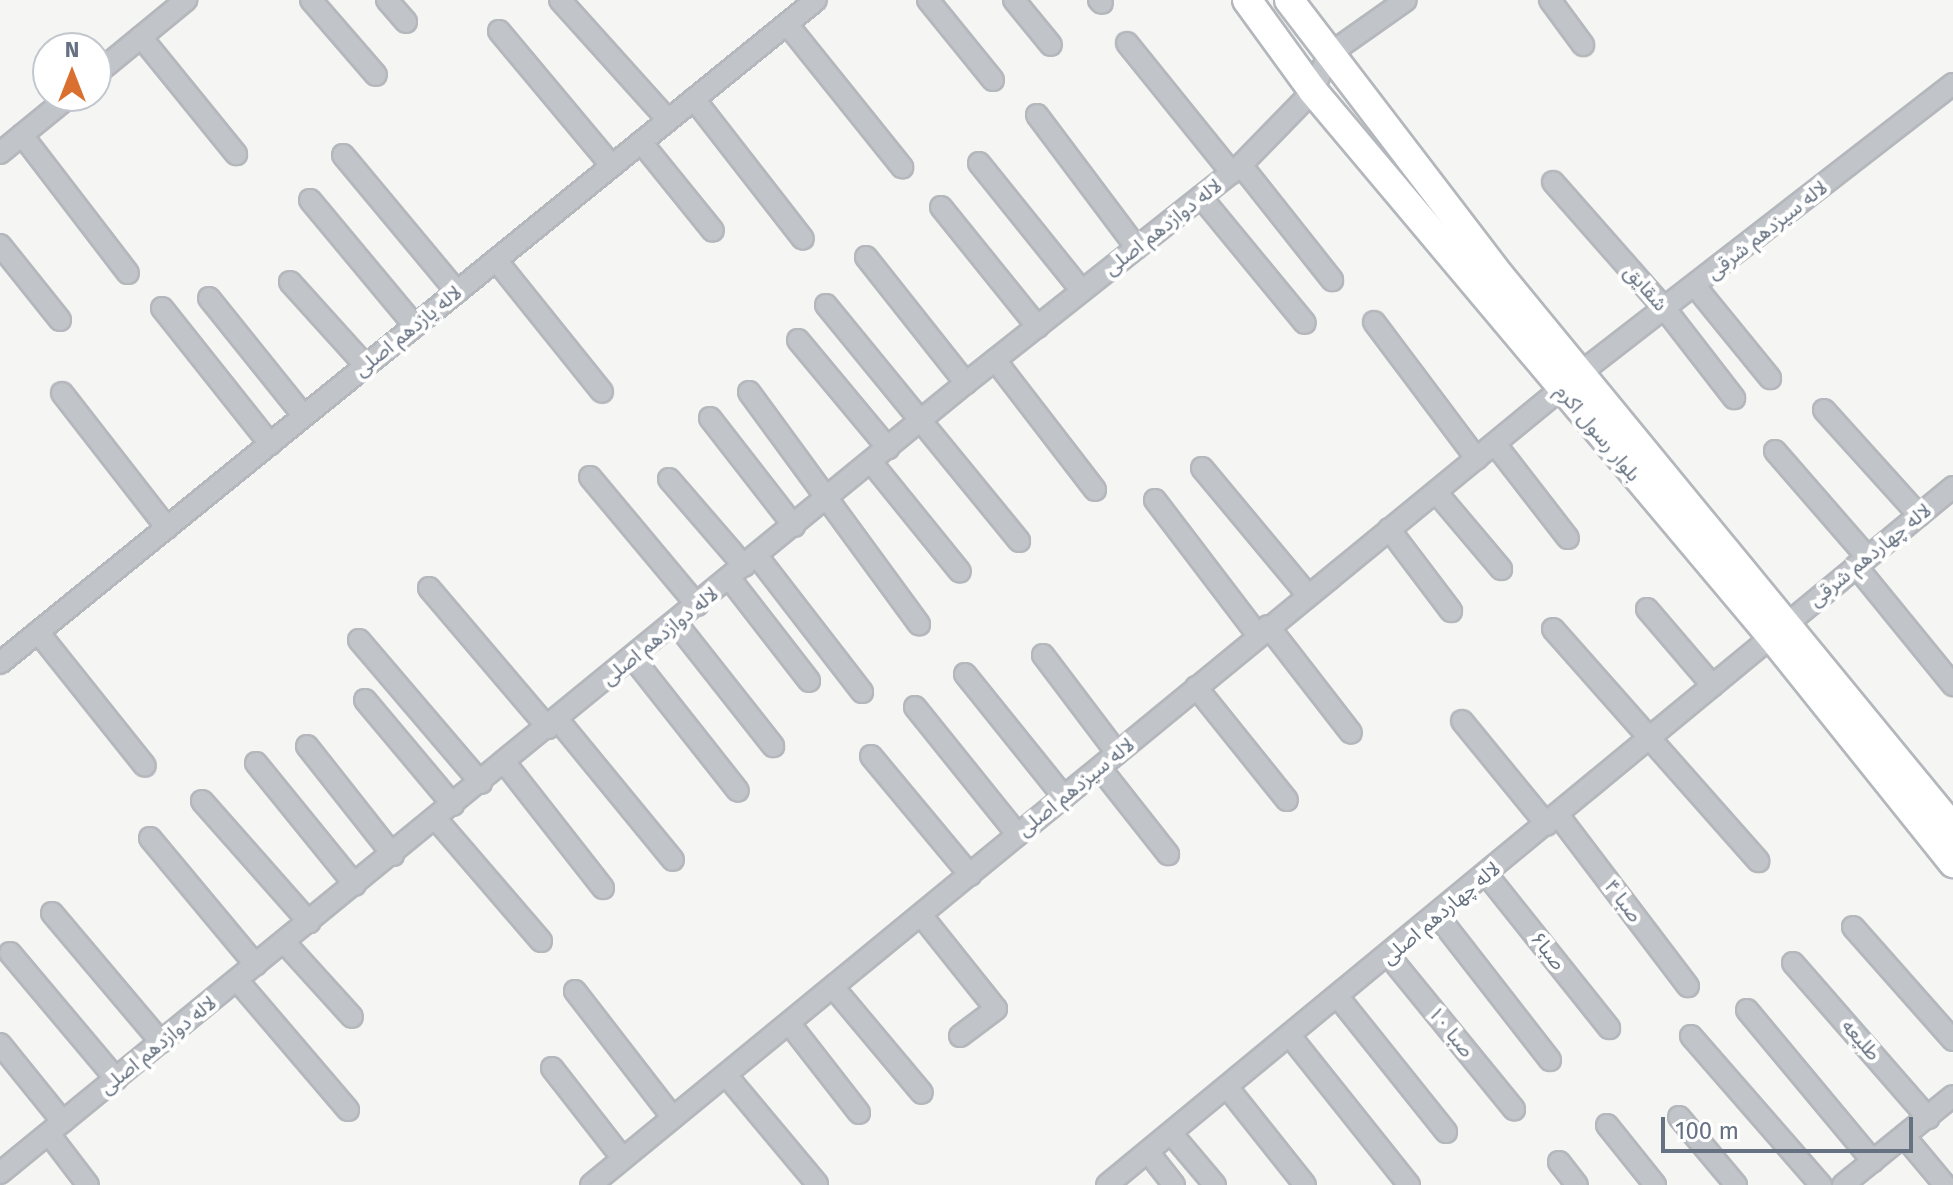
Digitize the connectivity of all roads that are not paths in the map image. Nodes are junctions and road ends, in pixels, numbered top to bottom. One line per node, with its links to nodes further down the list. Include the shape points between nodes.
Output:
1 (311, 0): 21 (street)
2 (387, 0): 12 (street)
3 (560, 0): 28 (street)
4 (816, 0): 13 (street, لاله یازدهم اصلی)
5 (928, 0): 22 (street)
6 (1014, 0): 17 (street)
7 (1247, 0): 24 (main road, بلوار رسول اکرم)
8 (1289, 0): 19 (main road, بلوار رسول اکرم)
9 (1406, 0): 19 (street)
10 (1550, 0): 18 (street)
11 (183, 1): 15 (street)
12 (406, 22)
13 (787, 24): 25 (street, لاله یازدهم اصلی); 36 (street)
14 (499, 31): 35 (street)
15 (141, 37): 20 (street); 32 (street)
16 (1127, 43): 37 (street)
17 (1051, 45)
18 (1583, 45)
19 (1328, 55): 24 (street); 67 (main road, بلوار رسول اکرم)
20 (112, 61)
21 (376, 75)
22 (993, 80)
23 (1953, 84): 51 (street, لاله سیزدهم شرقی)
24 (1313, 91): 37 (street, لاله دوازدهم اصلی); 67 (main road, بلوار رسول اکرم)
25 (694, 99): 28 (street, لاله یازدهم اصلی); 43 (street)
26 (50, 112): 29 (street)
27 (1037, 115): 45 (street)
28 (668, 120): 30 (street, لاله یازدهم اصلی)
29 (22, 135): 31 (street); 48 (street)
30 (641, 142): 35 (street, لاله یازدهم اصلی); 42 (street)
31 (0, 153)
32 (236, 154)
33 (343, 155): 53 (street)
34 (979, 163): 52 (street)
35 (612, 166): 47 (street, لاله یازدهم اصلی)
36 (902, 167)
37 (1236, 169): 39 (street, لاله دوازدهم اصلی); 49 (street)
38 (1553, 182): 57 (street, شقایق)
39 (1201, 197): 45 (street, لاله دوازدهم اصلی); 60 (street)
40 (310, 200): 61 (street)
41 (941, 207): 62 (street)
42 (713, 231)
43 (803, 239)
44 (0, 245): 58 (street)
45 (1137, 248): 52 (street, لاله دوازدهم اصلی)
46 (866, 257): 68 (street)
47 (496, 260): 53 (street, لاله یازدهم اصلی); 69 (street)
48 (128, 273)
49 (1332, 280)
50 (290, 282): 65 (street)
51 (1695, 286): 57 (street, لاله سیزدهم شرقی); 66 (street)
52 (1082, 291): 62 (street, لاله دوازدهم اصلی)
53 (457, 292): 61 (street, لاله یازدهم اصلی)
54 (209, 298): 74 (street)
55 (826, 305): 76 (street)
56 (162, 308): 77 (street)
57 (1665, 309): 67 (street, لاله سیزدهم شرقی); 72 (street, شقایق)
58 (60, 320)
59 (1374, 322): 81 (street)
60 (1305, 323)
61 (415, 326): 65 (street, لاله یازدهم اصلی)
62 (1038, 327): 64 (street, لاله دوازدهم اصلی)
63 (798, 340): 79 (street)
64 (995, 360): 68 (street, لاله دوازدهم اصلی); 87 (street)
65 (366, 366): 74 (street, لاله یازدهم اصلی)
66 (1770, 378)
67 (1570, 382): 78 (street, لاله سیزدهم اصلی); 109 (main road, بلوار رسول اکرم)
68 (966, 383): 76 (street, لاله دوازدهم اصلی)
69 (602, 392)
70 (749, 392): 89 (street)
71 (62, 393): 93 (street)
72 (1734, 398)
73 (1824, 410): 91 (street)
74 (304, 416): 77 (street, لاله یازدهم اصلی)
75 (710, 418): 92 (street)
76 (918, 423): 79 (street, لاله دوازدهم اصلی); 96 (street)
77 (270, 444): 93 (street, لاله یازدهم اصلی)
78 (1495, 444): 81 (street, لاله سیزدهم اصلی); 95 (street)
79 (888, 448): 82 (street, لاله دوازدهم اصلی)
80 (1775, 451): 97 (street)
81 (1477, 459): 88 (street, لاله سیزدهم اصلی)
82 (871, 462): 89 (street, لاله دوازدهم اصلی); 100 (street)
83 (1202, 468): 102 (street)
84 (590, 477): 103 (street)
85 (669, 479): 98 (street)
86 (1953, 487): 91 (street, لاله چهاردهم شرقی)
87 (1095, 490)
88 (1436, 492): 94 (street, لاله سیزدهم اصلی); 99 (street)
89 (827, 499): 92 (street, لاله دوازدهم اصلی); 107 (street)
90 (1155, 500): 110 (street)
91 (1919, 515): 97 (street, لاله چهاردهم شرقی)
92 (794, 526): 98 (street, لاله دوازدهم اصلی)
93 (167, 528): 111 (street, لاله یازدهم اصلی)
94 (1389, 529): 102 (street, لاله سیزدهم اصلی); 105 (street)
95 (1568, 538)
96 (1019, 541)
97 (1862, 562): 109 (street, لاله چهاردهم شرقی); 118 (street)
98 (744, 567): 103 (street, لاله دوازدهم اصلی); 117 (street); 121 (street)
99 (1501, 569)
100 (960, 572)
101 (429, 588): 125 (street)
102 (1308, 595): 110 (street, لاله سیزدهم اصلی)
103 (697, 605): 106 (street, لاله دوازدهم اصلی)
104 (1647, 609): 119 (street)
105 (1451, 611)
106 (676, 623): 114 (street, لاله دوازدهم اصلی); 129 (street)
107 (919, 624)
108 (1553, 629): 127 (street)
109 (1780, 630): 119 (street, لاله چهاردهم اصلی); 144 (main road, بلوار رسول اکرم); 151 (main road, بلوار رسول اکرم)
110 (1263, 631): 120 (street, لاله سیزدهم اصلی); 126 (street)
111 (38, 632): 115 (street, لاله یازدهم اصلی); 134 (street)
112 (359, 640): 136 (street)
113 (1043, 655): 130 (street)
114 (633, 658): 125 (street, لاله دوازدهم اصلی); 137 (street)
115 (0, 663)
116 (965, 674): 138 (street)
117 (809, 681)
118 (1953, 685)
119 (1713, 686): 127 (street, لاله چهاردهم اصلی)
120 (1196, 687): 130 (street, لاله سیزدهم اصلی); 139 (street)
121 (862, 692)
122 (365, 700): 141 (street)
123 (915, 707): 145 (street)
124 (1462, 721): 143 (street, صبا ۴)
125 (553, 724): 133 (street, لاله دوازدهم اصلی); 149 (street)
126 (1351, 733)
127 (1652, 737): 143 (street, لاله چهاردهم اصلی); 150 (street)
128 (307, 746): 148 (street)
129 (773, 746)
130 (1117, 753): 135 (street, لاله سیزدهم اصلی)
131 (871, 756): 152 (street)
132 (256, 763): 154 (street)
133 (505, 763): 136 (street, لاله دوازدهم اصلی); 155 (street)
134 (145, 766)
135 (1100, 768): 138 (street, لاله سیزدهم اصلی); 147 (street)
136 (481, 783): 141 (street, لاله دوازدهم اصلی)
137 (738, 791)
138 (1064, 797): 145 (street, لاله سیزدهم اصلی)
139 (1287, 800)
140 (202, 801): 159 (street)
141 (453, 805): 142 (street, لاله دوازدهم اصلی)
142 (436, 819): 148 (street, لاله دوازدهم اصلی); 161 (street)
143 (1553, 820): 153 (street, لاله چهاردهم اصلی); 168 (street, صبا ۴)
144 (1953, 828)
145 (1018, 835): 152 (street, لاله سیزدهم اصلی)
146 (150, 838): 166 (street)
147 (1168, 854)
148 (393, 855): 154 (street, لاله دوازدهم اصلی)
149 (673, 860)
150 (1758, 861)
151 (1953, 863)
152 (970, 875): 157 (street, لاله سیزدهم اصلی)
153 (1487, 875): 158 (street, لاله چهاردهم اصلی); 175 (street, صبا۶)
154 (355, 885): 159 (street, لاله دوازدهم اصلی)
155 (603, 888)
156 (52, 913): 180 (street)
157 (921, 915): 169 (street, لاله سیزدهم اصلی); 176 (street, via 996,1009)
158 (1437, 915): 164 (street, لاله چهاردهم اصلی); 182 (street)
159 (309, 922): 162 (street, لاله دوازدهم اصلی)
160 (1853, 927): 179 (street)
161 (541, 941)
162 (284, 942): 166 (street, لاله دوازدهم اصلی); 173 (street)
163 (10, 953): 185 (street)
164 (1389, 956): 171 (street, لاله چهاردهم اصلی); 189 (street, صبا ۱۰)
165 (1793, 963): 194 (street, طلیعه)
166 (256, 965): 167 (street, لاله دوازدهم اصلی)
167 (237, 980): 180 (street, لاله دوازدهم اصلی); 190 (street)
168 (1688, 986)
169 (833, 987): 174 (street, لاله سیزدهم اصلی); 187 (street)
170 (575, 991): 193 (street)
171 (1338, 997): 177 (street, لاله چهاردهم اصلی); 197 (street)
172 (1747, 1010): 201 (street)
173 (352, 1017)
174 (789, 1023): 184 (street, لاله سیزدهم اصلی); 191 (street)
175 (1609, 1028)
176 (960, 1036)
177 (1290, 1036): 186 (street, لاله چهاردهم اصلی); 213 (street)
178 (1691, 1036): 217 (street)
179 (1953, 1040)
180 (161, 1042): 185 (street, لاله دوازدهم اصلی)
181 (0, 1044): 196 (street)
182 (1550, 1060)
183 (552, 1068): 203 (street)
184 (726, 1075): 193 (street, لاله سیزدهم اصلی); 206 (street)
185 (116, 1079): 196 (street, لاله دوازدهم اصلی)
186 (1227, 1087): 198 (street, لاله چهاردهم اصلی); 212 (street)
187 (922, 1093)
188 (1953, 1096): 194 (street)
189 (1514, 1109)
190 (348, 1110)
191 (859, 1113)
192 (1679, 1117): 216 (street)
193 (673, 1118): 203 (street, لاله سیزدهم اصلی)
194 (1928, 1118): 199 (street)
195 (1607, 1125): 215 (street)
196 (56, 1128): 204 (street, لاله دوازدهم اصلی); 207 (street)
197 (1446, 1132)
198 (1171, 1133): 200 (street, لاله چهاردهم اصلی); 211 (street)
199 (1904, 1136): 201 (street); 218 (street)
200 (1148, 1152): 209 (street, لاله چهاردهم اصلی); 210 (street)
201 (1873, 1161): 205 (street)
202 (1559, 1162): 214 (street)
203 (619, 1171): 208 (street, لاله سیزدهم اصلی)
204 (7, 1176)
205 (1853, 1182)
206 (817, 1184)
207 (88, 1185)
208 (591, 1185)
209 (1107, 1185)
210 (1174, 1185)
211 (1215, 1185)
212 (1305, 1185)
213 (1409, 1185)
214 (1577, 1185)
215 (1655, 1185)
216 (1736, 1185)
217 (1821, 1185)
218 (1945, 1185)

